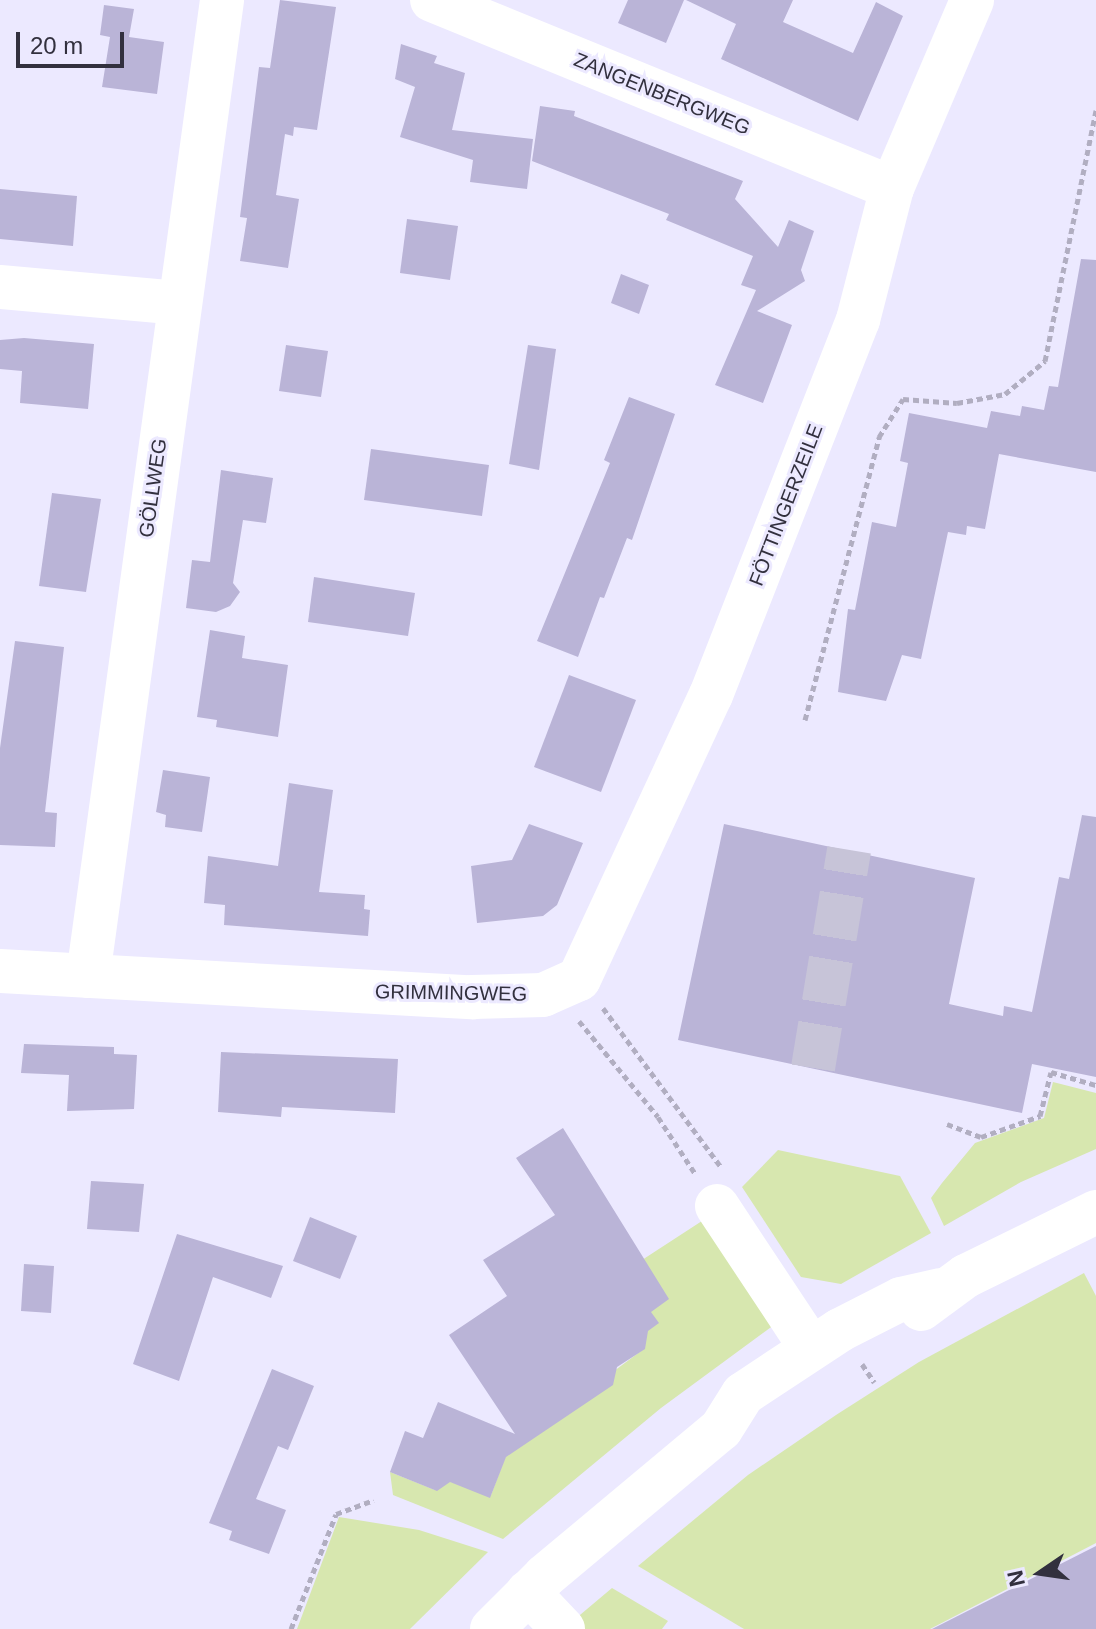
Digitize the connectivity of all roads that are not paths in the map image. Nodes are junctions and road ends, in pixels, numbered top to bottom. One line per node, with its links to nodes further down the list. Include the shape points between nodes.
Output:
1 (222, 0): 6 (street, GÖLLWEG)
2 (432, 0): 4 (street, ZANGENBERGWEG)
3 (972, 0): 4 (street, FÖTTINGERZEILE)
4 (892, 188): 9 (street, FÖTTINGERZEILE, via 858,320 711,695)
5 (0, 287): 6 (street)
6 (178, 303): 8 (street, GÖLLWEG)
7 (0, 971): 8 (street, GRIMMINGWEG)
8 (88, 976): 9 (street, GRIMMINGWEG, via 472,997)
9 (570, 985)
10 (722, 1191): 13 (street)
11 (1096, 1212): 12 (street)
12 (941, 1290): 13 (street, via 901,1299); 14 (street, via 893,1331 753,1419)
13 (811, 1348): 14 (street, via 743,1394)
14 (721, 1429): 15 (street)
15 (528, 1592): 16 (street); 17 (street)
16 (492, 1629)
17 (563, 1629)

